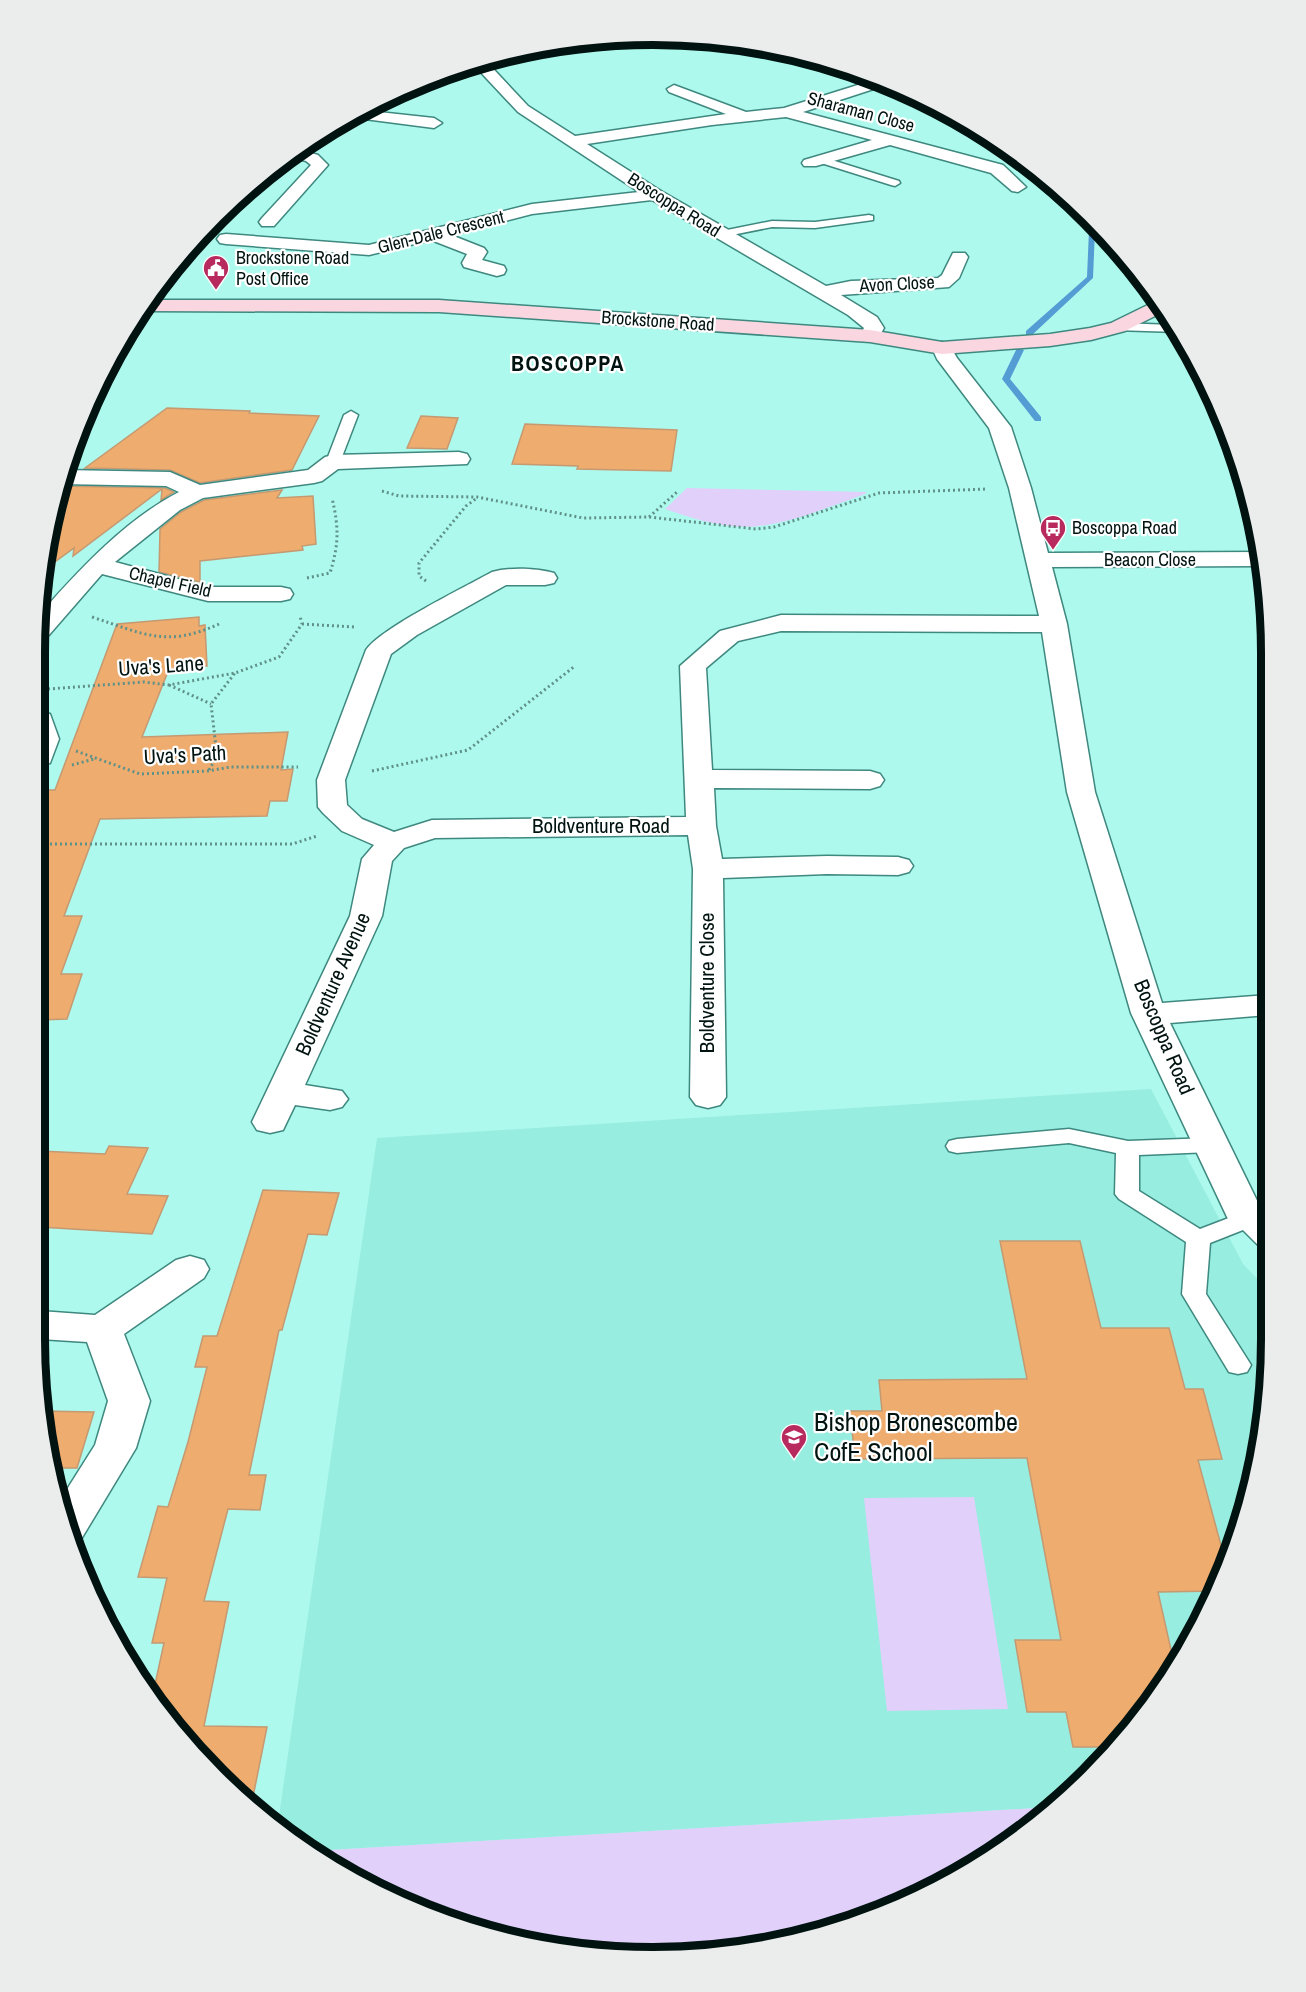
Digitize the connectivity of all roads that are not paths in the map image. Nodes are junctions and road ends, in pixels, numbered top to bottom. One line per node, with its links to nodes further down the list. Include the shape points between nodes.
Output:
1 (486, 69): 9 (street, Boscoppa Road, via 523,109)
2 (871, 86): 4 (street, Sharaman Close)
3 (674, 89): 6 (street)
4 (786, 112): 6 (street); 8 (street, Sharaman Close)
5 (368, 116): 7 (street, via 409,124)
6 (747, 116): 9 (street)
7 (434, 123)
8 (889, 140): 11 (street); 13 (street, Sharaman Close, via 997,169)
9 (574, 141): 14 (street, Boscoppa Road)
10 (304, 156): 15 (street, via 320,165 270,219)
11 (816, 162): 12 (lane)
12 (896, 183)
13 (1018, 187)
14 (655, 195): 17 (street, Glen-Dale Crescent, via 532,209); 18 (street, Boscoppa Road)
15 (249, 216)
16 (869, 218): 18 (lane, via 824,225 772,224)
17 (433, 234): 19 (street, Glen-Dale Crescent, via 369,250); 21 (street, via 478,252 471,262)
18 (722, 234): 22 (street, Boscoppa Road)
19 (226, 239)
20 (959, 257): 22 (street, Avon Close, via 950,278 942,283 851,287)
21 (497, 270)
22 (821, 293): 27 (street, Boscoppa Road, via 870,321 874,328)
23 (154, 306): 27 (street, Brockstone Road, via 439,306)
24 (1155, 309): 25 (street, Brockstone Road)
25 (1118, 327): 26 (lane); 28 (street, Brockstone Road, via 1050,340)
26 (1168, 330)
27 (870, 336): 28 (street, Brockstone Road)
28 (942, 348): 35 (street, Boscoppa Road, via 1000,427)
29 (351, 415): 31 (lane)
30 (459, 459): 31 (street)
31 (333, 462): 33 (street, Chapel Field, via 314,476)
32 (71, 477): 33 (street, via 170,479)
33 (197, 492): 36 (street, Chapel Field, via 172,505)
34 (1253, 559): 35 (street, Beacon Close)
35 (1040, 560): 40 (street, Boscoppa Road)
36 (97, 565): 38 (street, Chapel Field, via 208,594); 39 (street, Chapel Field)
37 (545, 578): 44 (street, via 501,577 379,650 331,780 333,807 352,825)
38 (287, 593)
39 (46, 623)
40 (1054, 624): 41 (street, Boldventure Road, via 781,623 729,636 693,666); 48 (street, Boscoppa Road, via 1081,792)
41 (697, 779): 42 (street, via 814,790); 43 (street, Boldventure Road)
42 (870, 780)
43 (700, 826): 44 (street, Boldventure Road, via 432,829); 46 (street, Boldventure Close)
44 (393, 842): 50 (street, Boldventure Avenue, via 377,859 366,916 277,1108)
45 (898, 866): 46 (street, via 825,852)
46 (708, 868): 49 (street, Boldventure Close)
47 (1261, 1006): 48 (street)
48 (1148, 1013): 51 (street, Boscoppa Road)
49 (708, 1096)
50 (330, 1099)
51 (1211, 1145): 53 (lane); 54 (street, Boscoppa Road)
52 (957, 1146): 53 (lane, via 1069,1136)
53 (1128, 1148): 55 (lane, via 1127,1194)
54 (1257, 1229): 55 (lane)
55 (1198, 1239): 59 (lane, via 1194,1294)
56 (190, 1269): 58 (street)
57 (45, 1326): 58 (street)
58 (102, 1329): 60 (street, via 129,1401 115,1448)
59 (1238, 1365)
60 (72, 1517)

